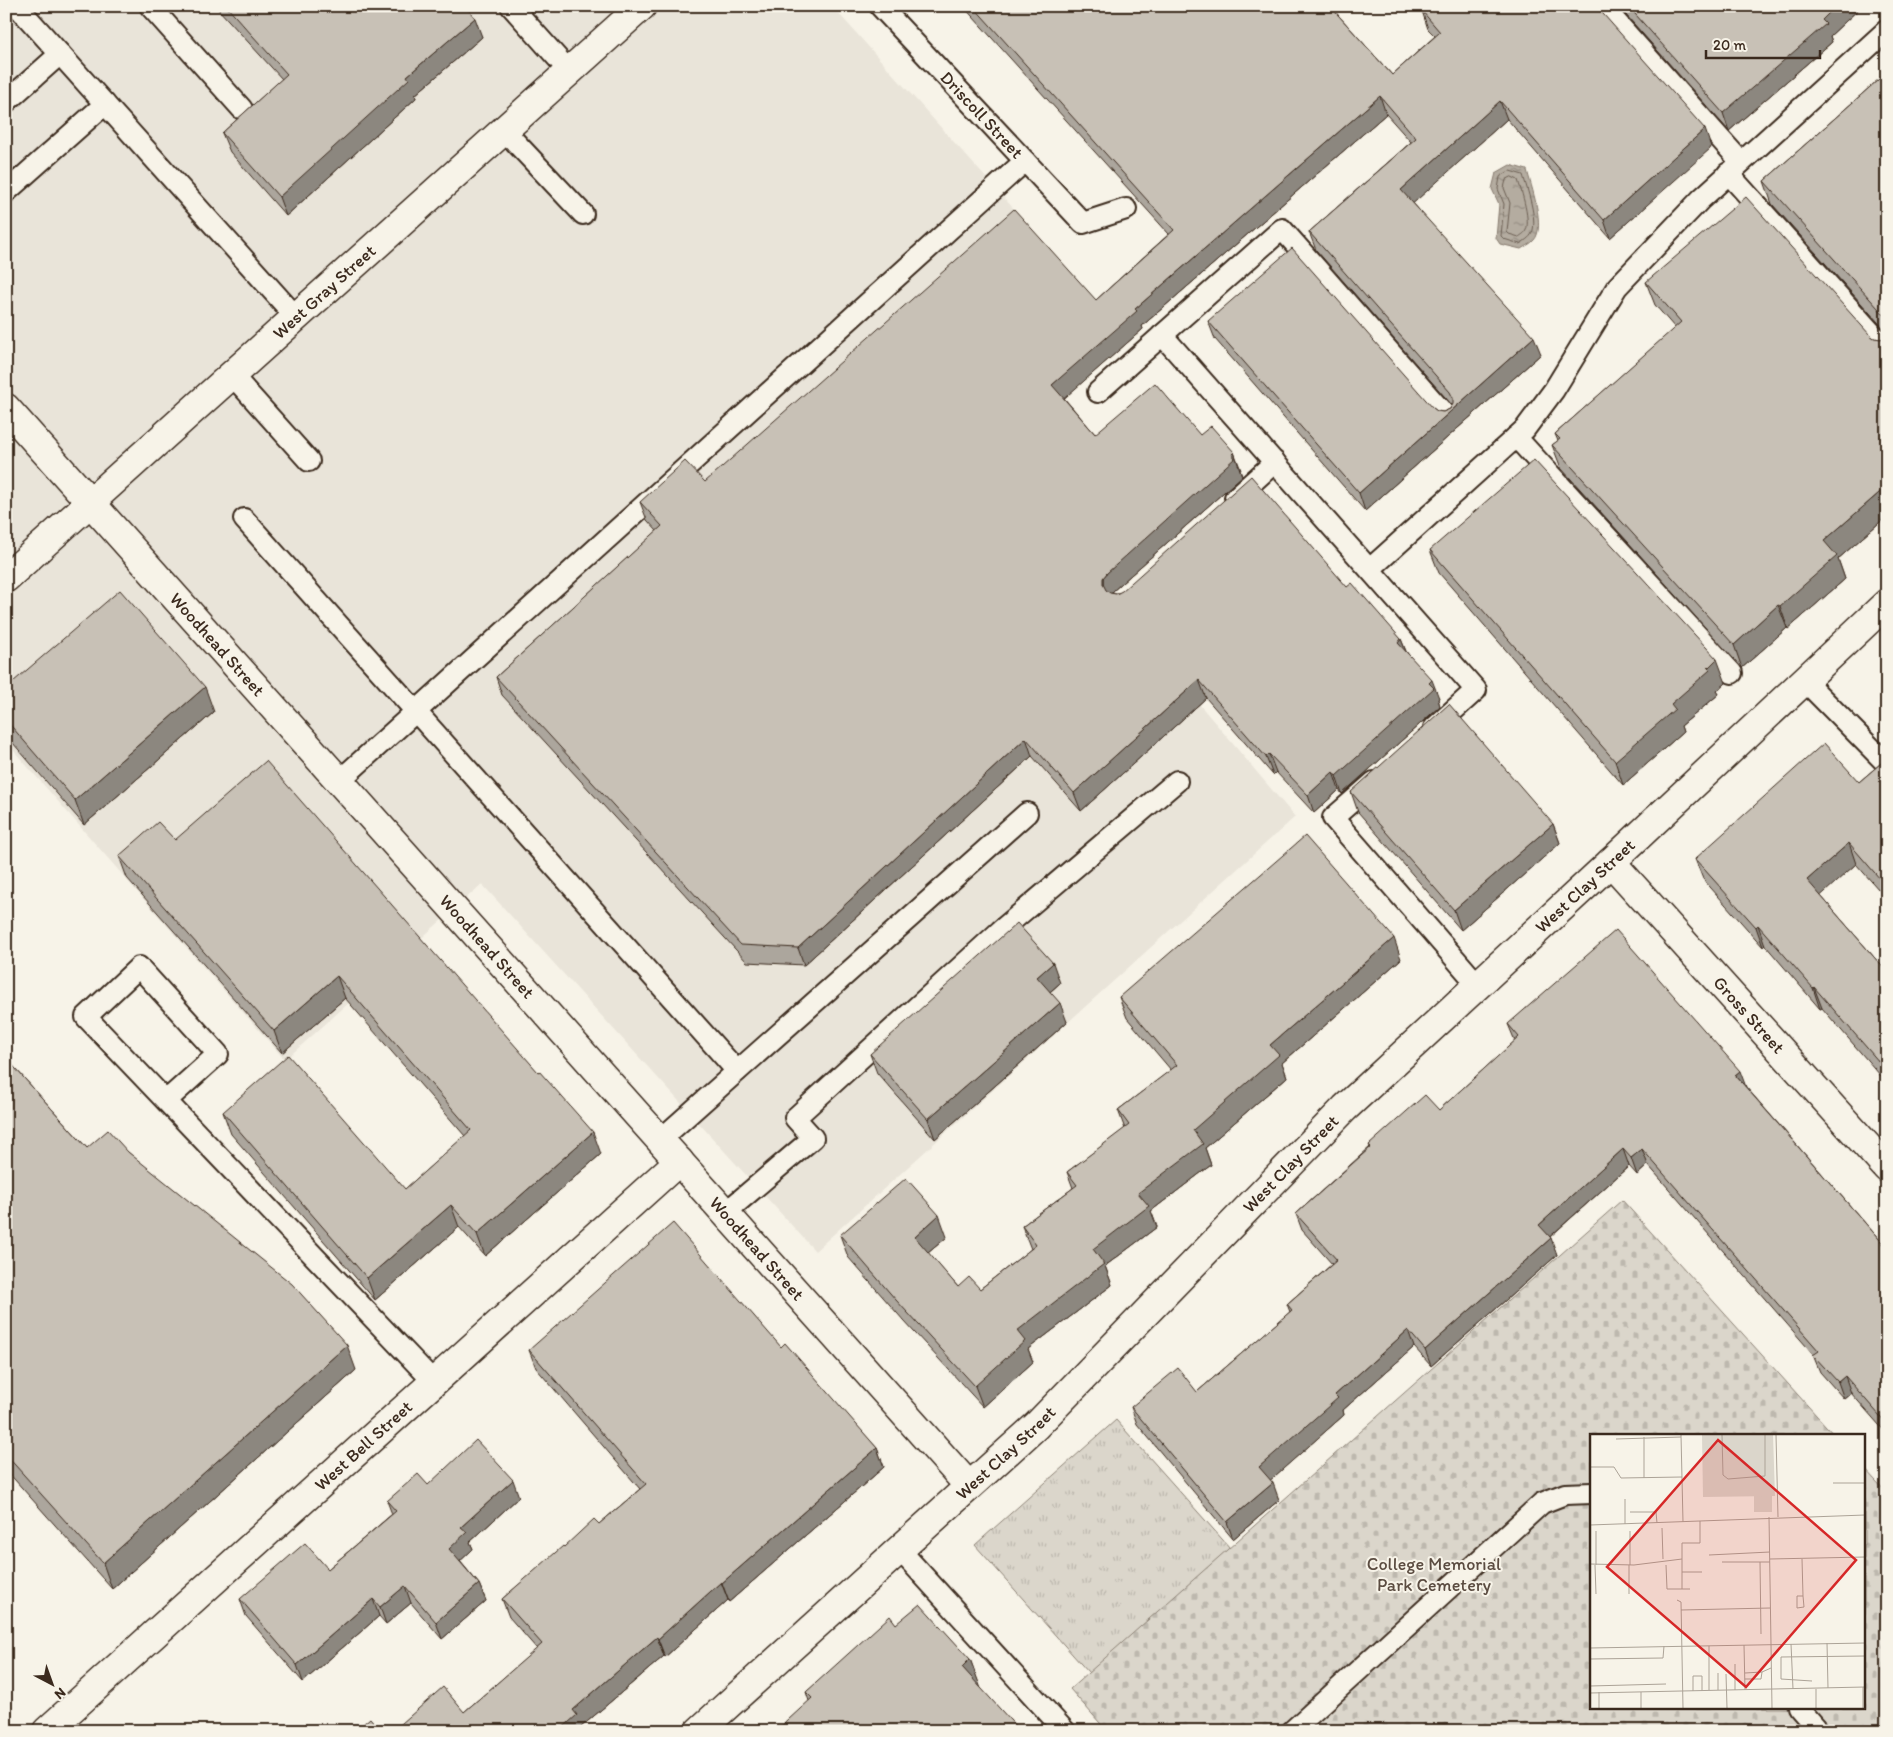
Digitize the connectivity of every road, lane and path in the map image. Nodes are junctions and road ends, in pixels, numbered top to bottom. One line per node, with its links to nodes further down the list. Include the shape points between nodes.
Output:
1 (17, 6): 8 (lane)
2 (150, 6): 12 (lane)
3 (511, 6): 9 (lane)
4 (642, 6): 9 (street, West Gray Street)
5 (880, 6): 14 (lane, Driscoll Street)
6 (1602, 6): 15 (lane)
7 (1887, 30): 15 (lane)
8 (60, 54): 10 (lane); 11 (lane)
9 (569, 71): 13 (street, West Gray Street)
10 (6, 102)
11 (105, 104): 16 (lane); 19 (lane)
12 (242, 109)
13 (504, 130): 18 (lane); 19 (street, West Gray Street)
14 (1025, 161): 17 (lane, Driscoll Street, via 1083,224); 37 (lane)
15 (1735, 168): 21 (lane); 26 (lane, via 1617,287 1554,390)
16 (6, 192)
17 (1126, 209)
18 (583, 214)
19 (296, 316): 22 (street, West Gray Street)
20 (1162, 335): 23 (lane); 25 (lane, via 1282,229); 28 (lane)
21 (1887, 350)
22 (232, 375): 27 (lane); 29 (street, West Gray Street)
23 (1098, 392)
24 (6, 408): 29 (street, Woodhead Street)
25 (1448, 418)
26 (1516, 437): 32 (lane); 35 (lane)
27 (309, 461)
28 (1275, 462): 30 (lane); 32 (lane)
29 (90, 502): 33 (street, West Gray Street); 42 (street, Woodhead Street)
30 (1224, 508)
31 (244, 519): 37 (lane)
32 (1370, 569): 38 (lane, via 1476,690)
33 (6, 578)
34 (1887, 603): 36 (street, West Clay Street)
35 (1732, 673)
36 (1804, 680): 39 (lane, via 1884,761); 44 (street, West Clay Street)
37 (416, 712): 42 (lane); 46 (lane)
38 (1419, 741)
39 (1887, 759)
40 (1390, 767): 45 (lane, via 1333,818)
41 (1176, 780): 51 (lane, via 1000,931 795,1118 813,1138)
42 (339, 781): 48 (street, Woodhead Street)
43 (1027, 813): 46 (lane)
44 (1611, 862): 45 (street, West Clay Street); 50 (street, Gross Street)
45 (1478, 985): 53 (street, West Clay Street, via 1346,1108 1036,1426)
46 (737, 1071): 48 (lane)
47 (166, 1101): 47 (lane, via 86,1016 139,967 218,1054); 52 (lane)
48 (660, 1140): 49 (street, Woodhead Street)
49 (679, 1161): 51 (street, Woodhead Street); 52 (street, West Bell Street)
50 (1887, 1168)
51 (725, 1213): 53 (street, Woodhead Street)
52 (434, 1382): 57 (street, West Bell Street)
53 (969, 1486): 55 (street, West Clay Street)
54 (1590, 1493): 60 (lane, via 1565,1494 1542,1503)
55 (899, 1550): 58 (street, West Clay Street); 59 (lane)
56 (1801, 1710): 61 (lane)
57 (47, 1731)
58 (699, 1731)
59 (1065, 1731)
60 (1292, 1731)
61 (1820, 1731)

